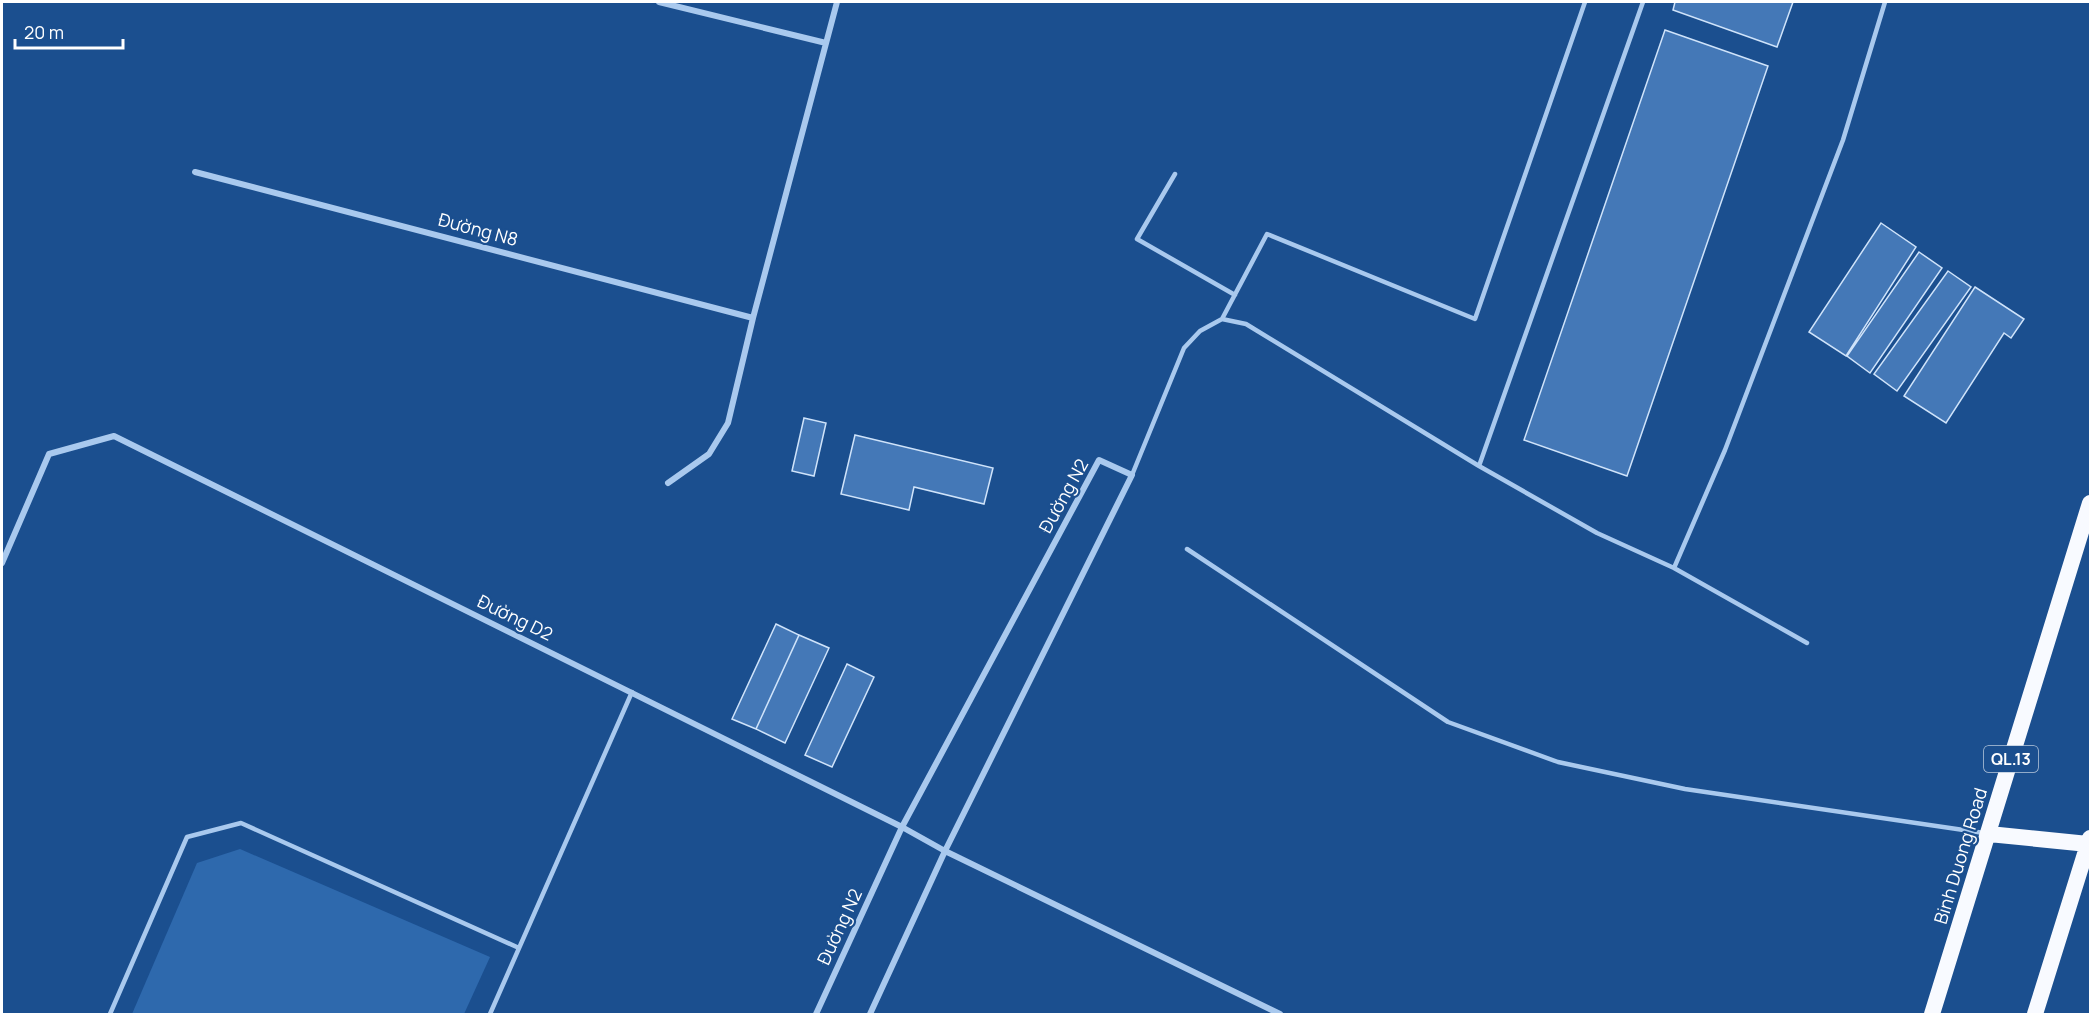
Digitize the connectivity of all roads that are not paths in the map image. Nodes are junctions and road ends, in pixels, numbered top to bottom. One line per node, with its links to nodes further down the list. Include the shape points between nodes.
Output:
1 (658, 2): 6 (street)
2 (837, 2): 6 (street)
3 (1585, 2): 9 (lane, via 1475,319 1267,234)
4 (1643, 2): 12 (lane)
5 (1885, 2): 18 (lane, via 1839,150 1725,450)
6 (826, 43): 10 (street)
7 (195, 172): 10 (street, Đường N8)
8 (1175, 174): 9 (lane, via 1137,239)
9 (1235, 295): 11 (lane)
10 (753, 318): 14 (street, via 728,423 709,454)
11 (1222, 319): 12 (lane, via 1246,324); 13 (lane, via 1200,331 1184,348)
12 (1479, 466): 18 (lane, via 1597,532)
13 (1132, 475): 21 (street, Đường N2, via 1099,460); 24 (street)
14 (668, 483)
15 (2091, 503): 22 (highway, Binh Duong Road / QL.13)
16 (1187, 549): 22 (lane, via 1448,722 1558,762 1685,789)
17 (2, 563): 20 (street, Đường D2, via 49,454 114,436)
18 (1674, 568): 19 (lane)
19 (1807, 642)
20 (632, 692): 21 (street, Đường D2); 25 (lane)
21 (902, 827): 24 (street, Đường D2); 28 (street, Đường N2)
22 (1989, 834): 23 (highway); 31 (highway, Binh Duong Road / QL.13)
23 (2090, 842): 32 (highway)
24 (945, 851): 29 (street); 30 (street, Đường D2)
25 (519, 948): 26 (lane, via 241,823 187,837); 27 (lane)
26 (110, 1014)
27 (490, 1014)
28 (816, 1014)
29 (870, 1014)
30 (1280, 1014)
31 (1932, 1014)
32 (2035, 1014)

